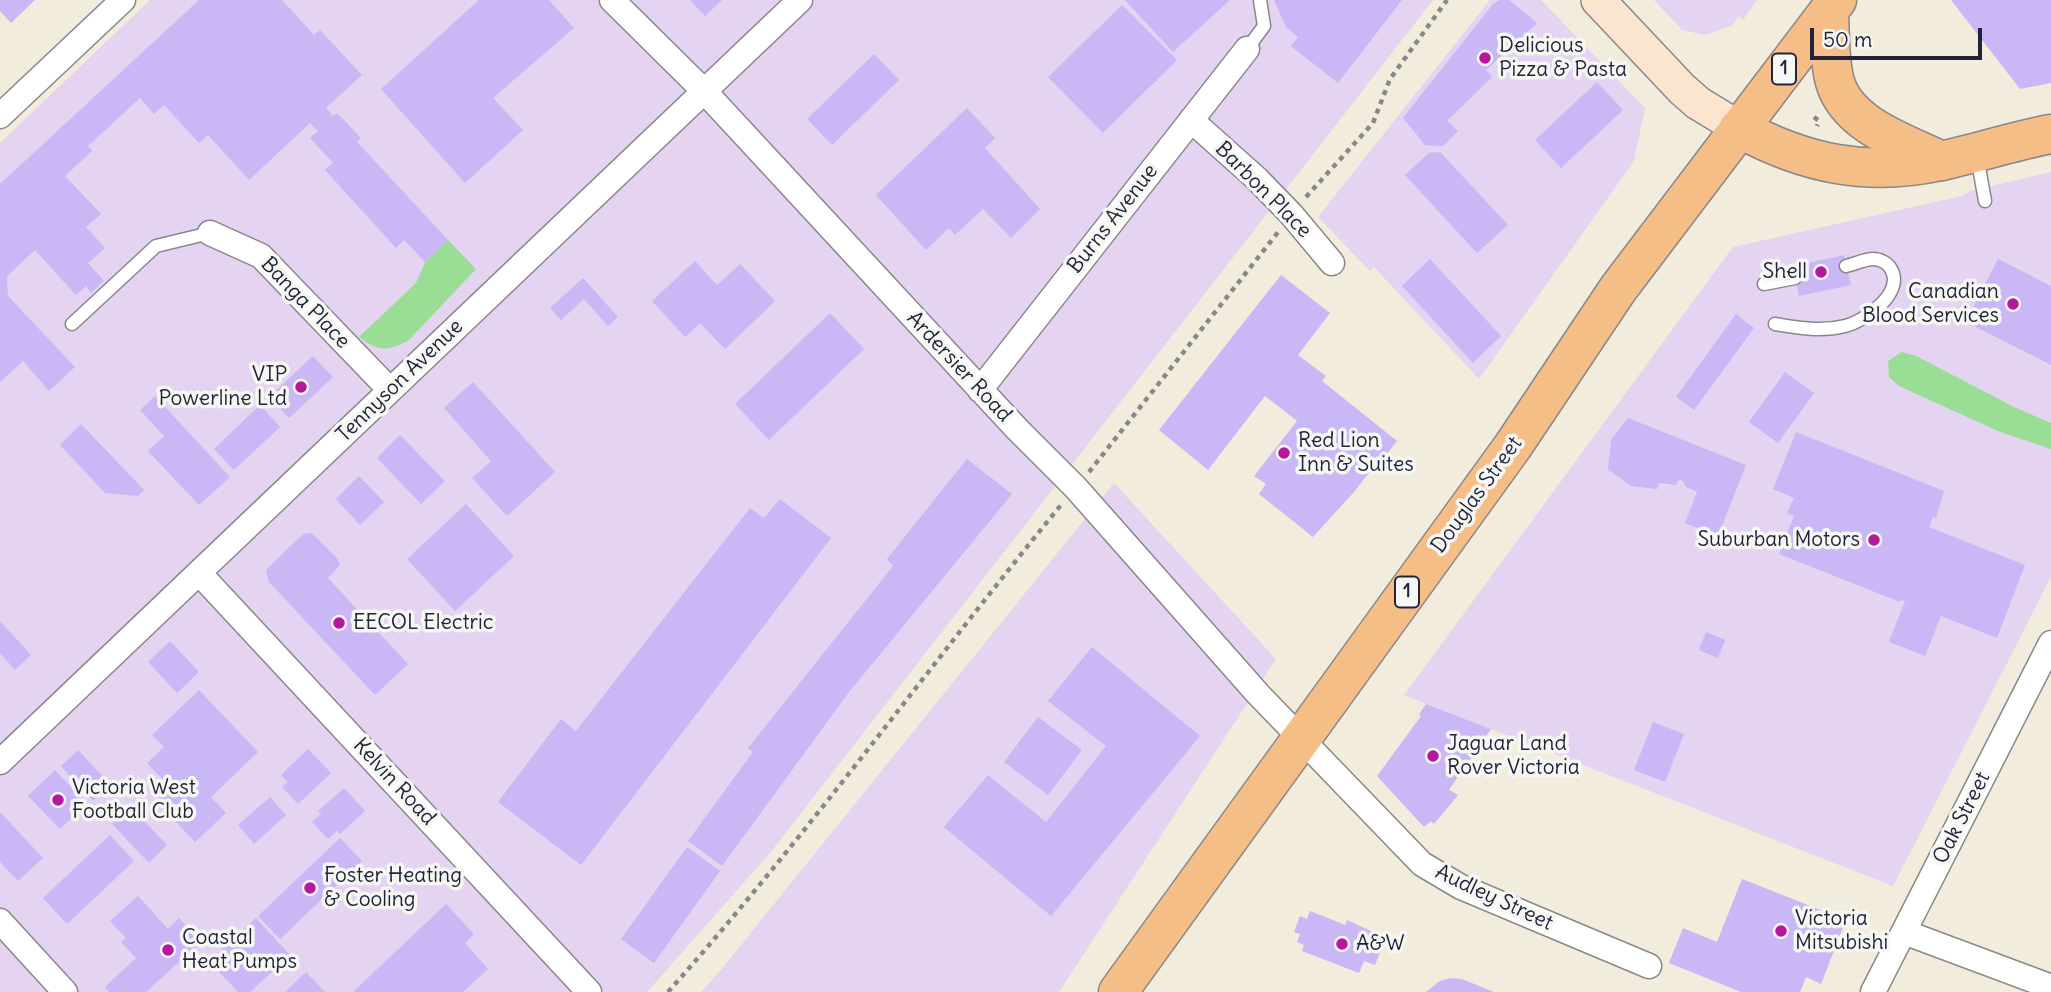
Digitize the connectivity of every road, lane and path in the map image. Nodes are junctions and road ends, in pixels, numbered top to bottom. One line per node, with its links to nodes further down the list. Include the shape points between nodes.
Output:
1 (123, 0): 10 (street)
2 (612, 0): 9 (street, Ardersier Road)
3 (800, 0): 9 (street, Tennyson Avenue)
4 (1260, 0): 8 (lane, via 1264,26)
5 (1447, 0): 18 (path, via 1390,79 1373,123)
6 (1598, 0): 14 (main road, via 1682,89)
7 (1833, 6): 14 (main road, Douglas Street / 1); 16 (main road, via 1832,68 1842,98 1863,120)
8 (1247, 49): 12 (street, Burns Avenue)
9 (705, 92): 26 (street, Tennyson Avenue); 27 (street, Ardersier Road)
10 (0, 116)
11 (1814, 117): 13 (path)
12 (1191, 120): 18 (street, Barbon Place); 27 (street, Burns Avenue)
13 (1817, 126)
14 (1739, 128): 16 (main road, via 1792,153 1839,165 1883,168); 31 (main road, Douglas Street / 1, via 1618,289 1513,446)
15 (2051, 134): 16 (main road)
16 (1959, 157): 17 (lane)
17 (1985, 201)
18 (1291, 214): 20 (street, Barbon Place); 28 (path)
19 (210, 233): 24 (lane, via 156,246); 26 (street, Banga Place, via 261,256)
20 (1332, 263)
21 (1846, 266): 25 (lane, via 1872,259 1892,270 1895,284 1876,310 1854,323 1821,331)
22 (1795, 278): 23 (lane)
23 (1764, 284)
24 (72, 324)
25 (1775, 324)
26 (390, 390): 29 (street, Tennyson Avenue)
27 (980, 390): 28 (street, Ardersier Road)
28 (1076, 488): 31 (street, Ardersier Road); 39 (path, via 745,903)
29 (200, 573): 32 (street, Tennyson Avenue); 38 (street, Kelvin Road)
30 (2051, 643): 34 (street, Oak Street)
31 (1302, 738): 35 (street, Audley Street, via 1422,864 1461,887); 40 (main road, Douglas Street / 1)
32 (0, 762)
33 (0, 921): 37 (street)
34 (1904, 932): 36 (street); 41 (street, Oak Street)
35 (1649, 966)
36 (2046, 985)
37 (65, 992)
38 (589, 992)
39 (668, 992)
40 (1118, 992)
41 (1873, 992)

